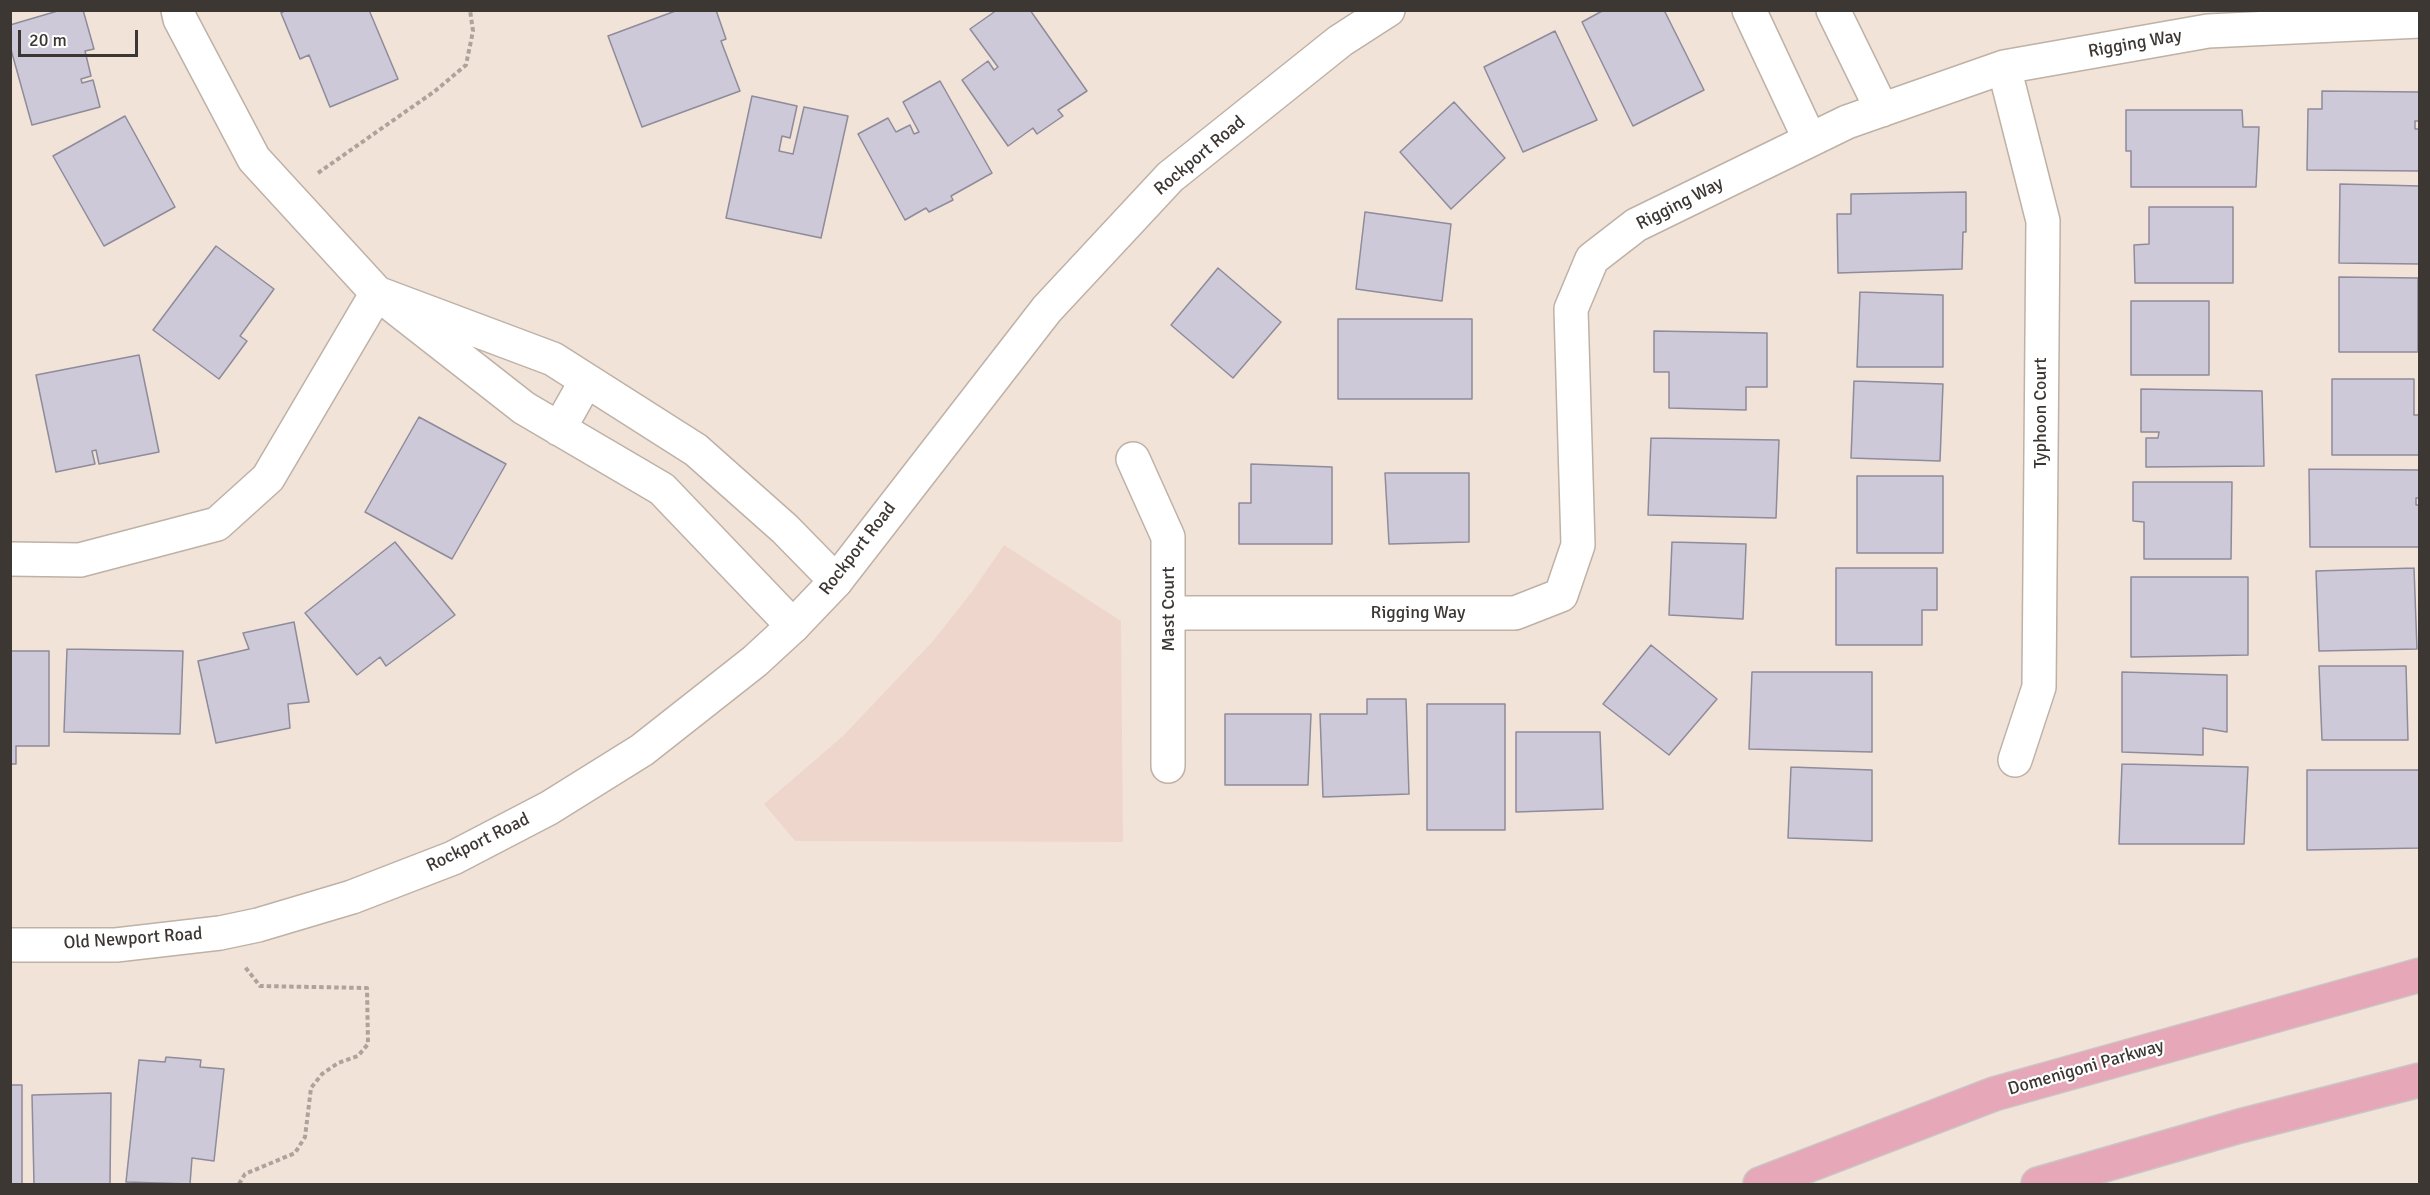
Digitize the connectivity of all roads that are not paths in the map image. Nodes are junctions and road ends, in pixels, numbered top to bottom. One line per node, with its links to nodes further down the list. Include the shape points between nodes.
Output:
1 (178, 10): 9 (street, via 254,159)
2 (1388, 10): 14 (street, Rockport Road, via 1340,41 1170,177 1047,309)
3 (1749, 10): 8 (street)
4 (1833, 10): 7 (street)
5 (2420, 21): 6 (street, Rigging Way, via 2208,31)
6 (2004, 67): 7 (street, Rigging Way); 17 (street, Typhoon Court, via 2043,221 2039,687)
7 (1882, 110): 8 (street, Rigging Way)
8 (1810, 140): 15 (street, Rigging Way, via 1636,225 1592,259 1571,309 1578,545 1562,595 1515,613)
9 (376, 293): 10 (street, via 553,359); 11 (street, via 524,408); 13 (street, via 268,478 217,524 80,560)
10 (586, 381): 11 (street); 14 (street, via 696,450 785,529)
11 (559, 429): 16 (street, via 662,489)
12 (1133, 459): 15 (street, Mast Court, via 1168,537)
13 (10, 559)
14 (836, 581): 16 (street, Rockport Road)
15 (1169, 613): 18 (street, Mast Court)
16 (793, 626): 19 (street, Rockport Road, via 642,750 549,808 453,858 352,897)
17 (2015, 760)
18 (1168, 766)
19 (220, 933): 20 (street, Old Newport Road, via 116,945)
20 (10, 945)
21 (2420, 975): 23 (main road, Domenigoni Parkway, via 1994,1094)
22 (2420, 1080): 24 (main road, via 2240,1126)
23 (1760, 1185)
24 (2038, 1185)

